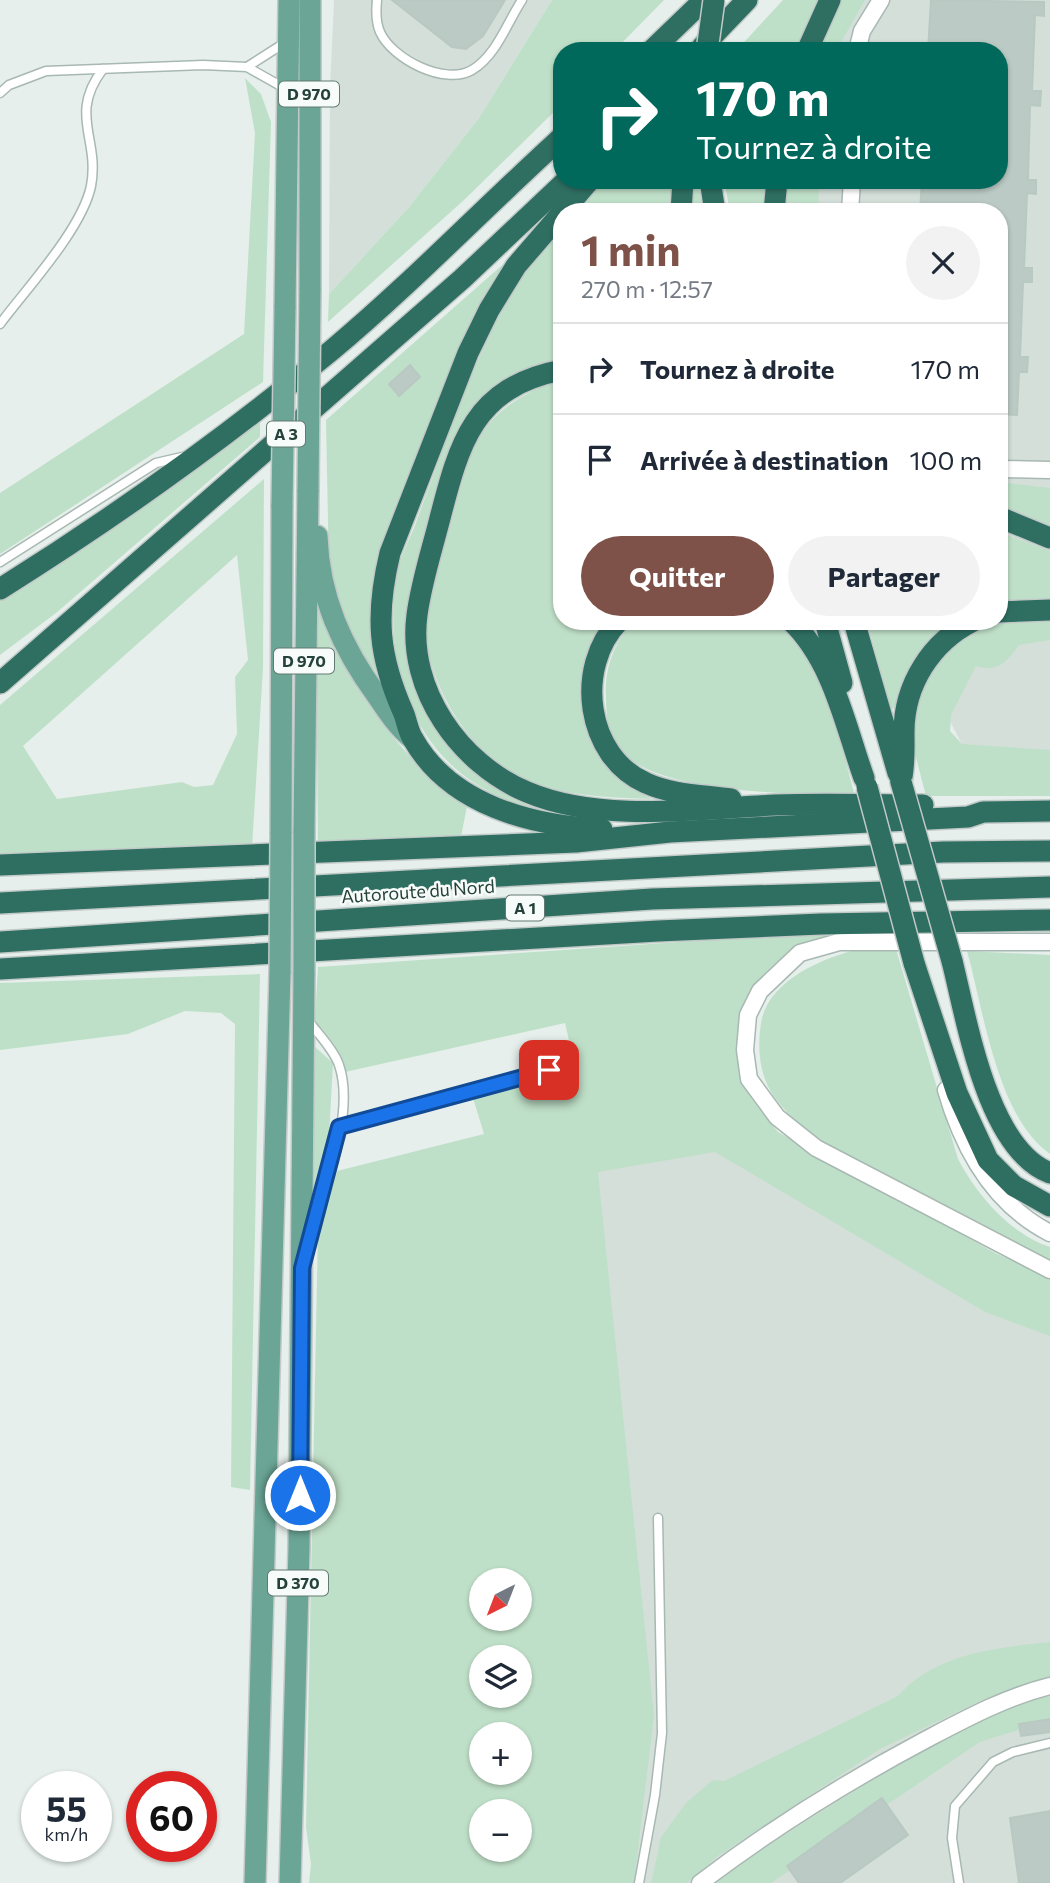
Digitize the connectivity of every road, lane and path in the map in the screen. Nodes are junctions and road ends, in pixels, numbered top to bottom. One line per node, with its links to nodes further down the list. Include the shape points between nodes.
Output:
1 (289, 0): 10 (main road, D 970)
2 (310, 0): 31 (main road, D 970, bridge)
3 (377, 0): 4 (lane, via 380,32 410,61 433,74 451,76 472,70 492,52)
4 (522, 0)
5 (704, 0): 11 (highway); 12 (highway)
6 (714, 0): 13 (highway, bridge)
7 (747, 0): 14 (highway)
8 (830, 0): 15 (highway)
9 (881, 0): 16 (street)
10 (288, 40): 17 (lane); 19 (main road, D 970)
11 (660, 42)
12 (695, 42)
13 (707, 42)
14 (707, 42)
15 (811, 42)
16 (859, 42)
17 (247, 67): 18 (lane); 19 (lane)
18 (103, 69): 20 (lane, via 46,71); 26 (lane, via 88,93 85,124 92,150 91,187 70,232)
19 (288, 90): 67 (main road, D 970, bridge, via 280,972)
20 (0, 93)
21 (553, 144): 28 (highway, A 3, via 333,349)
22 (557, 189): 43 (highway, A 3, via 462,279)
23 (582, 189): 24 (highway)
24 (570, 203)
25 (553, 223): 44 (highway, via 516,266 489,310 390,553 382,588 381,646 395,698)
26 (0, 324)
27 (553, 372): 47 (highway, via 506,389 483,409 467,431 453,465 416,618 418,654 436,710 467,751 528,792 626,811)
28 (202, 452): 34 (lane, via 156,463); 35 (highway, A 3)
29 (1008, 468): 30 (street)
30 (1050, 470)
31 (308, 490): 44 (main road, via 317,513 325,591 339,636 393,719); 61 (main road, D 970, bridge)
32 (1008, 521): 33 (highway)
33 (1050, 538)
34 (0, 562)
35 (0, 589)
36 (1050, 610): 37 (highway)
37 (1008, 612)
38 (614, 630): 47 (highway, via 598,656 592,680 592,711 611,755 643,782 666,791)
39 (798, 630): 45 (highway, via 830,680)
40 (827, 630): 45 (highway)
41 (857, 630): 46 (highway)
42 (958, 630): 46 (highway, via 942,640 922,666 908,702)
43 (0, 683)
44 (413, 739): 50 (highway, via 449,779 489,806 514,816 564,827)
45 (865, 782): 62 (highway, bridge)
46 (901, 782): 65 (highway, bridge, via 981,1072 998,1116 1019,1150)
47 (774, 805): 49 (highway, via 968,804)
48 (1050, 811): 49 (highway)
49 (983, 812): 50 (highway, via 968,817)
50 (670, 832): 52 (highway, via 549,844)
51 (1050, 851): 54 (highway, Autoroute du Nord / A 1, via 803,859)
52 (0, 865)
53 (1050, 887): 58 (highway, Autoroute du Nord / A 1, via 652,899)
54 (0, 903)
55 (1050, 920): 56 (highway)
56 (1021, 921): 57 (highway); 60 (highway, via 672,930)
57 (1050, 927)
58 (0, 942)
59 (1050, 942): 71 (street, via 839,942 800,953 760,991 748,1015 746,1050 749,1079 777,1117 816,1148)
60 (0, 969)
61 (303, 1014): 64 (lane, via 339,1063 344,1093); 66 (main road, D 970)
62 (934, 1029): 68 (highway, via 971,1129 988,1160 1014,1186); 69 (street, via 948,1096 982,1175 1006,1203)
63 (549, 1070): 64 (lane)
64 (339, 1127): 70 (lane)
65 (1050, 1173)
66 (302, 1192): 70 (main road, D 370)
67 (273, 1200): 76 (main road, D 370)
68 (1050, 1206)
69 (1050, 1233)
70 (302, 1268): 75 (main road, D 370)
71 (1050, 1270)
72 (658, 1518): 79 (lane, via 662,1732)
73 (1050, 1686): 80 (street, via 978,1713 875,1767 784,1823)
74 (1050, 1743): 81 (lane, via 993,1762 956,1806 952,1838)
75 (293, 1783): 77 (main road, D 370); 78 (main road)
76 (255, 1883)
77 (290, 1883)
78 (300, 1883)
79 (639, 1883)
80 (700, 1883)
81 (959, 1883)

